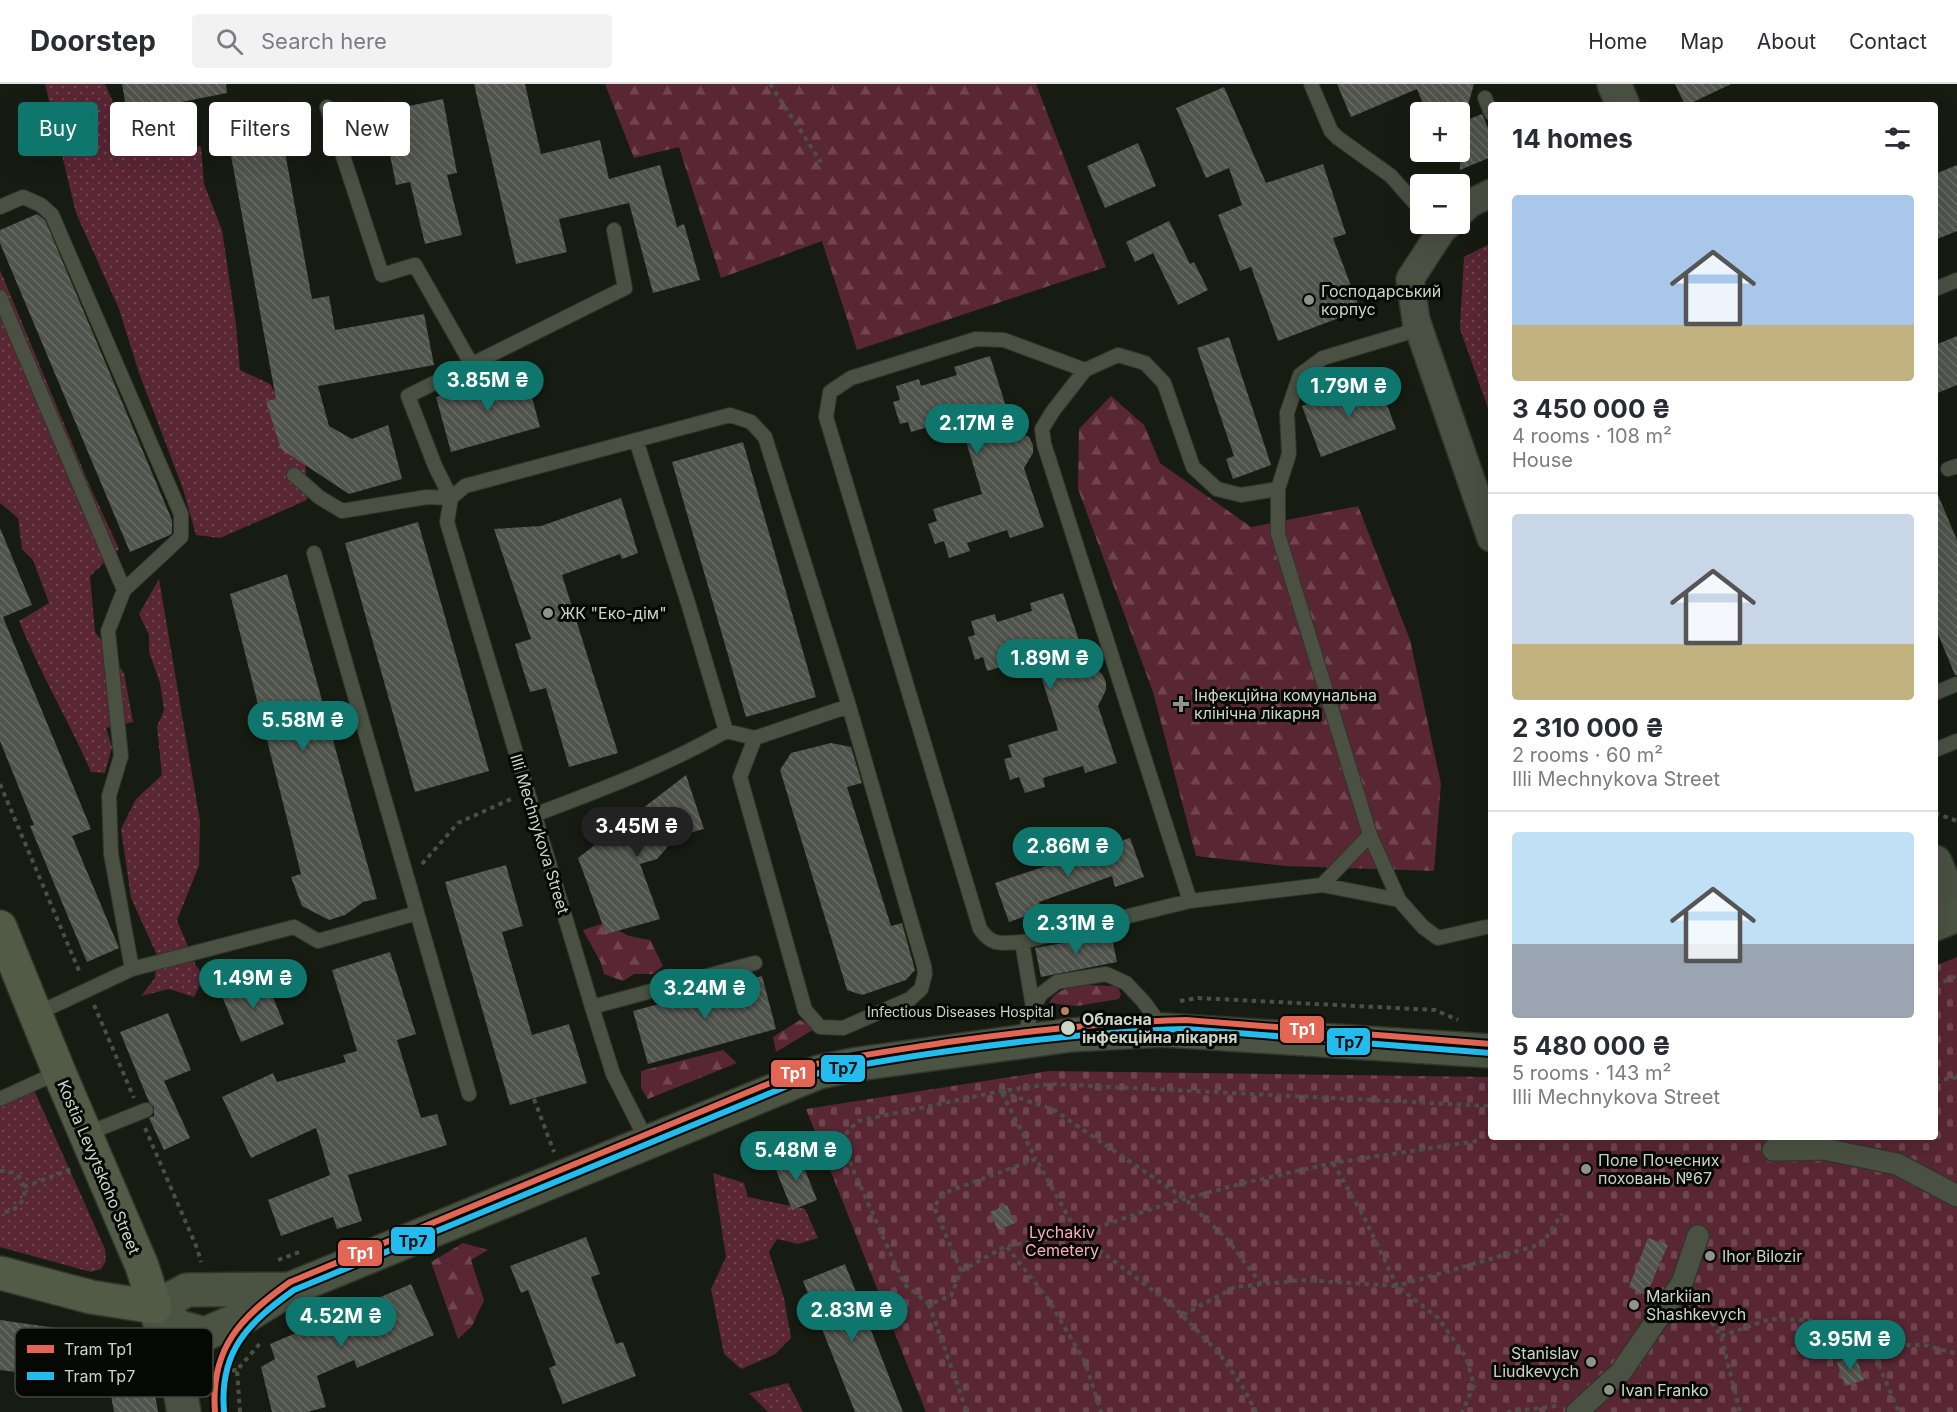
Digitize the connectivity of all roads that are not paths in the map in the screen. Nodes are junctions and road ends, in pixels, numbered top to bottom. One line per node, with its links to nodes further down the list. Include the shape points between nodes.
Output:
1 (1311, 84): 8 (lane, via 1331,131 1392,176)
2 (1614, 84): 4 (street)
3 (1485, 98): 5 (lane)
4 (1622, 102)
5 (1488, 106)
6 (343, 156): 17 (lane, via 382,275 415,265)
7 (1488, 194): 9 (street)
8 (1410, 197)
9 (1470, 204)
10 (0, 207): 25 (lane, via 23,197 42,205 52,215 181,514 181,537)
11 (614, 230): 17 (lane, via 625,288)
12 (1439, 234): 16 (street, via 1410,279)
13 (1957, 280): 14 (lane)
14 (1938, 288)
15 (0, 297): 25 (lane)
16 (1416, 320): 21 (lane, via 1406,333 1323,358 1300,375 1287,413 1289,454); 23 (street)
17 (472, 365): 22 (lane, via 408,396)
18 (1085, 370): 21 (lane, via 1118,355 1145,363 1164,384 1193,467 1217,489 1241,495); 38 (lane, via 1042,429 1044,444); 44 (lane, via 1004,340 976,339 851,378 830,392 826,417 980,929 996,944)
19 (636, 440): 22 (lane, via 465,486); 28 (lane, via 730,415 752,423 765,437); 29 (lane)
20 (294, 476): 22 (lane, via 342,511 427,497)
21 (1278, 489): 34 (lane, via 1278,534)
22 (451, 498): 33 (lane, Illi Mechnykova Street, via 447,522)
23 (1488, 529)
24 (314, 553): 39 (lane)
25 (124, 590): 46 (lane, via 108,631 121,756 109,796 111,854)
26 (1957, 684): 27 (lane)
27 (1938, 692)
28 (849, 706): 30 (lane); 30 (lane, via 925,974 921,989 910,999 843,1028 820,1027 805,1010 741,777)
29 (726, 731): 30 (lane); 33 (lane, via 643,773)
30 (755, 738)
31 (1957, 741): 32 (lane)
32 (1938, 748)
33 (534, 815): 47 (lane, Illi Mechnykova Street)
34 (1370, 836): 36 (lane); 37 (lane)
35 (1938, 869): 40 (street)
36 (1322, 885): 37 (lane); 38 (lane)
37 (1399, 900): 43 (lane, via 1438,938)
38 (1190, 902): 44 (lane)
39 (417, 913): 46 (lane, via 318,941 294,927); 54 (lane)
40 (1957, 914): 41 (main road)
41 (1938, 923)
42 (0, 927): 49 (main road, Kostia Levytskoho Street)
43 (1486, 927)
44 (1022, 942): 48 (lane)
45 (755, 963): 47 (lane)
46 (132, 969): 49 (lane)
47 (592, 1007): 58 (lane, Illi Mechnykova Street, via 613,1074)
48 (1033, 1007): 50 (lane, via 1041,994 1057,982 1106,974 1126,983); 51 (lane)
49 (36, 1014): 53 (main road, Kostia Levytskoho Street)
50 (1155, 1018): 51 (main road); 52 (main road)
51 (1023, 1040): 58 (main road, via 819,1072)
52 (1488, 1051)
53 (59, 1072): 55 (lane); 57 (main road, Kostia Levytskoho Street)
54 (470, 1094)
55 (0, 1099)
56 (142, 1112): 57 (lane)
57 (86, 1134): 64 (main road, Kostia Levytskoho Street)
58 (647, 1141): 63 (main road)
59 (1773, 1150): 60 (street, via 1824,1149 1897,1164)
60 (1957, 1196)
61 (1698, 1236): 70 (street, via 1682,1283 1622,1372)
62 (0, 1273): 64 (main road, via 91,1297)
63 (290, 1289): 64 (main road, via 187,1290); 67 (main road)
64 (155, 1306): 65 (street, Kostia Levytskoho Street); 66 (main road)
65 (162, 1328)
66 (183, 1328)
67 (213, 1330)
68 (181, 1397): 69 (street, Kostia Levytskoho Street)
69 (184, 1412)
70 (1577, 1412)

